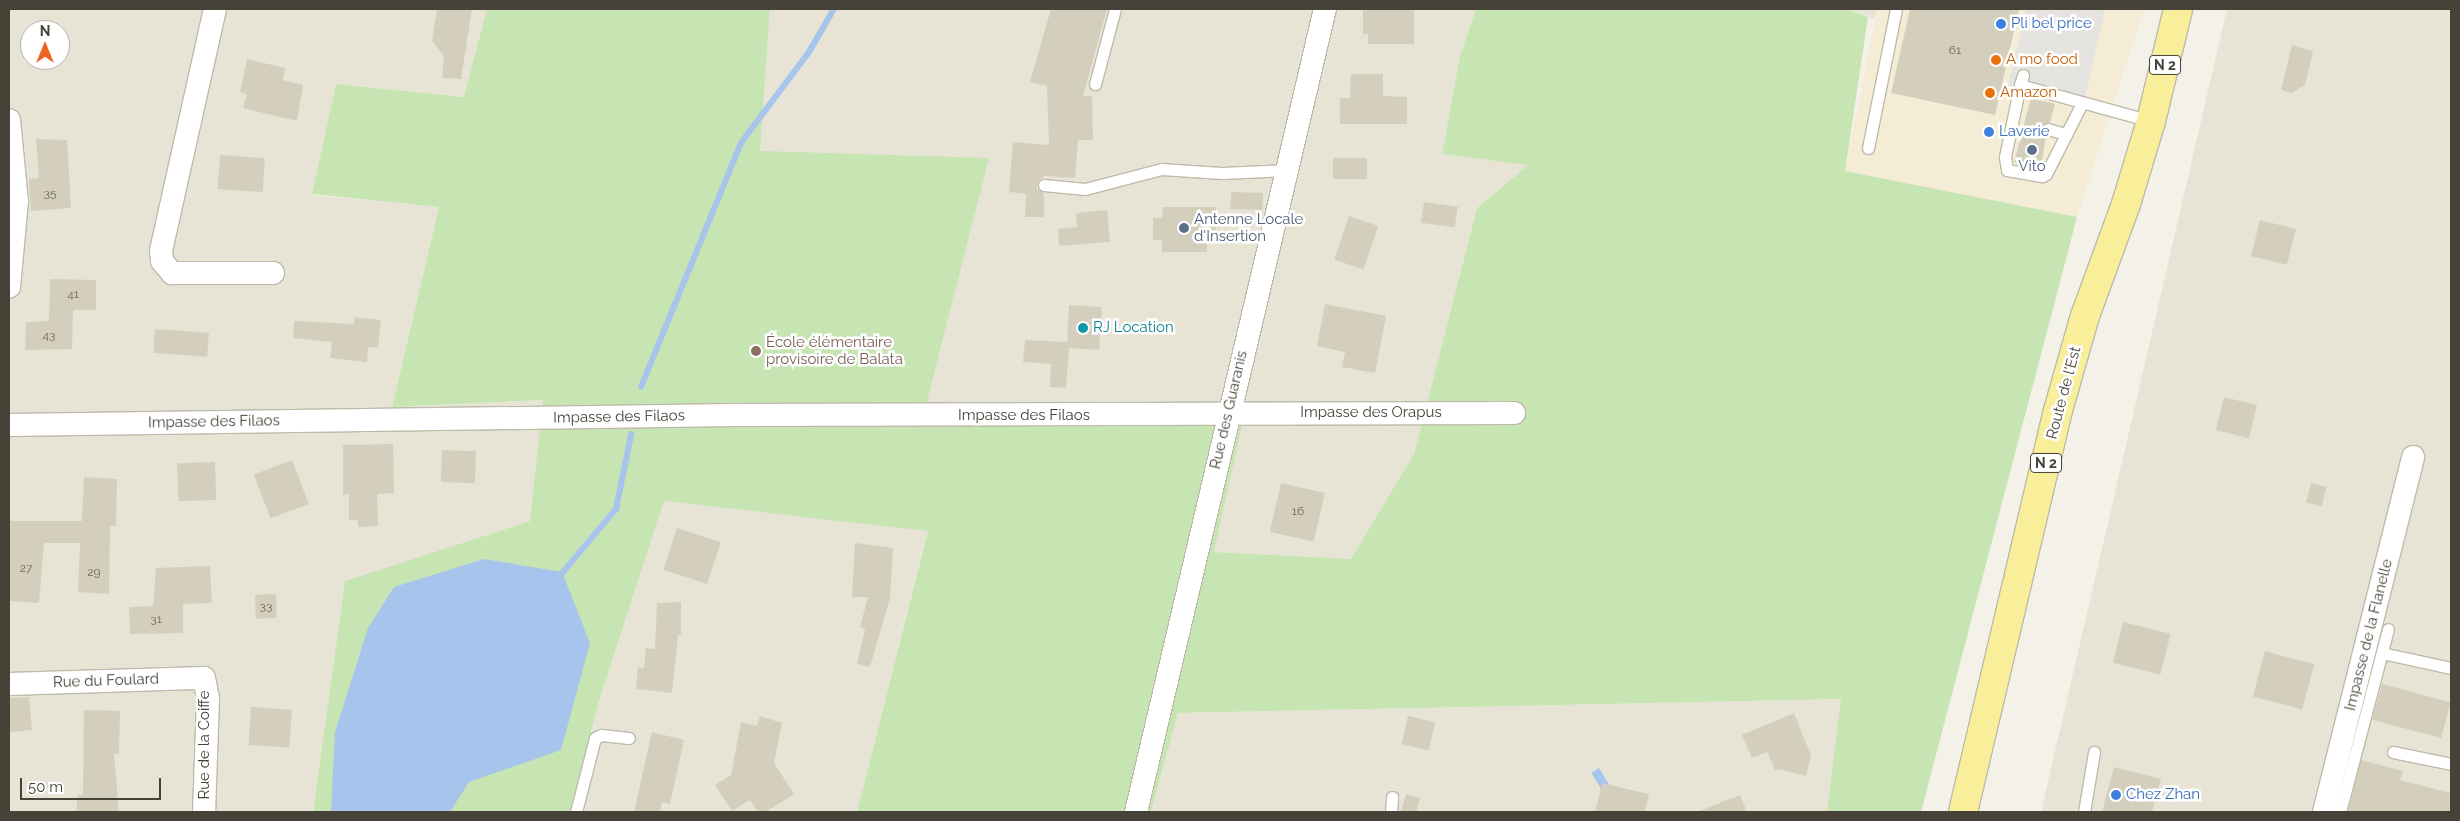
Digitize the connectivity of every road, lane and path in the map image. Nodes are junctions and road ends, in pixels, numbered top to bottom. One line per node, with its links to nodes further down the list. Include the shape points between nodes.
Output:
1 (215, 9): 16 (street, via 161,251 162,262 172,273)
2 (1115, 9): 6 (lane)
3 (1325, 9): 13 (street, Rue des Guaranis)
4 (1896, 9): 12 (lane)
5 (2178, 9): 9 (main road, Route de l'Est / N 2)
6 (1095, 84)
7 (2082, 103): 9 (lane); 11 (lane); 11 (lane, via 2021,80 2018,122 2004,157 2007,170 2046,174)
8 (9, 120): 15 (street)
9 (2152, 121): 36 (main road, Route de l'Est / N 2, via 2085,316 2057,414)
10 (2048, 129): 11 (lane)
11 (2066, 134)
12 (1868, 148)
13 (1288, 170): 14 (lane, via 1222,173 1161,169 1085,190); 18 (street, Rue des Guaranis)
14 (1044, 185)
15 (12, 227): 17 (street)
16 (273, 273)
17 (9, 287)
18 (1228, 413): 19 (street, Impasse des Orapus); 20 (street, Impasse des Filaos, via 1219,416 734,415); 34 (street, Rue des Guaranis)
19 (1514, 413)
20 (9, 425)
21 (2413, 457): 38 (street, Impasse de la Flanelle)
22 (2388, 629): 23 (lane)
23 (2382, 653): 24 (lane); 39 (lane)
24 (2451, 668)
25 (204, 678): 26 (street, Rue du Foulard); 32 (street, Rue de la Coiffe, via 208,699)
26 (9, 684)
27 (629, 738): 33 (lane, via 602,735 595,738)
28 (2094, 752): 37 (lane)
29 (2393, 752): 30 (lane)
30 (2451, 764)
31 (1392, 797): 35 (lane)
32 (204, 812)
33 (576, 812)
34 (1136, 812)
35 (1391, 812)
36 (1963, 812)
37 (2084, 812)
38 (2324, 812)
39 (2340, 812)

